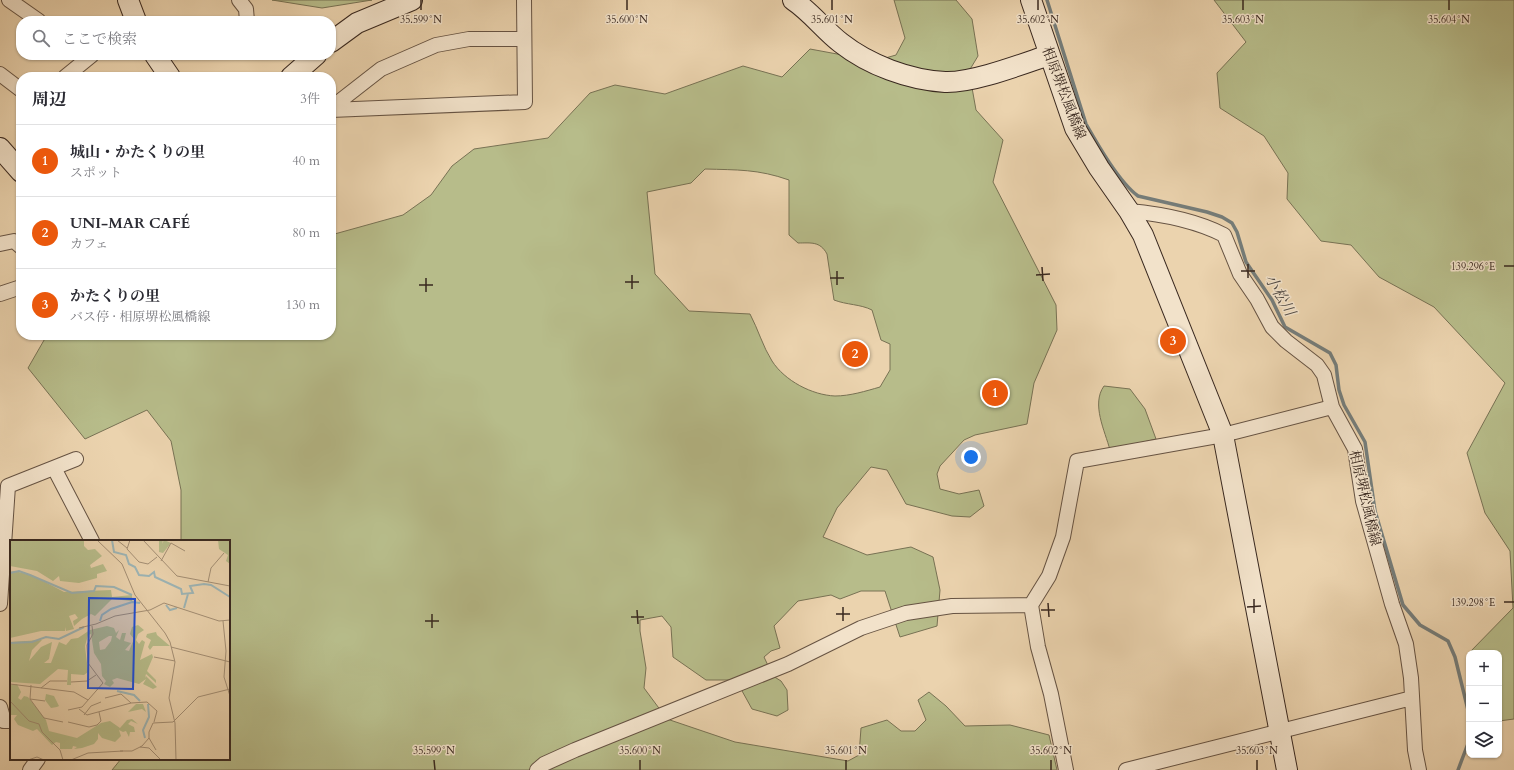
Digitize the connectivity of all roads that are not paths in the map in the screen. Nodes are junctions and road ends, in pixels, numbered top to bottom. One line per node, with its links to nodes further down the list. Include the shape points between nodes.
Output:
1 (9, 0): 8 (street)
2 (128, 0): 9 (street)
3 (239, 0): 10 (street, via 246,9)
4 (412, 0): 11 (street, via 357,23)
5 (524, 0): 12 (street)
6 (793, 0): 13 (street, via 861,57 884,68 918,78 946,82 961,80 1002,71)
7 (1031, 0): 13 (street, 相原堺松風橋線)
8 (32, 16)
9 (134, 16)
10 (246, 16)
11 (336, 38)
12 (524, 39): 22 (street, via 469,39 436,45 381,69); 23 (street, via 525,102)
13 (1049, 55): 26 (street, 相原堺松風橋線, via 1075,128)
14 (84, 60): 17 (street)
15 (158, 60): 18 (street)
16 (310, 60): 19 (street)
17 (71, 72)
18 (166, 72)
19 (297, 72)
20 (0, 74): 21 (street)
21 (16, 86)
22 (336, 105)
23 (336, 109)
24 (0, 148): 25 (street)
25 (16, 166)
26 (1129, 211): 31 (street, 相原堺松風橋線, via 1155,213 1199,224 1224,235 1240,274 1272,327 1317,364 1324,375); 32 (street, via 1143,235)
27 (16, 243): 28 (street)
28 (0, 244)
29 (16, 289): 30 (street)
30 (0, 294)
31 (1332, 407): 32 (street); 38 (street, 相原堺松風橋線, via 1355,449 1363,500 1406,644)
32 (1223, 435): 37 (street, via 1077,461 1063,537 1049,576); 41 (street)
33 (76, 459): 34 (street)
34 (54, 468): 35 (street); 36 (street, via 8,486)
35 (91, 540)
36 (4, 598)
37 (1031, 605): 44 (street, via 952,606 906,613 861,628 788,664 575,750 544,764); 45 (street)
38 (1412, 698): 41 (street); 48 (street, 相原堺松風橋線, via 1415,750)
39 (0, 707): 40 (street, via 4,721)
40 (10, 721)
41 (1280, 731): 46 (street); 47 (street)
42 (37, 760): 43 (street)
43 (30, 770)
44 (537, 770)
45 (1066, 770)
46 (1126, 770)
47 (1287, 770)
48 (1419, 770)

